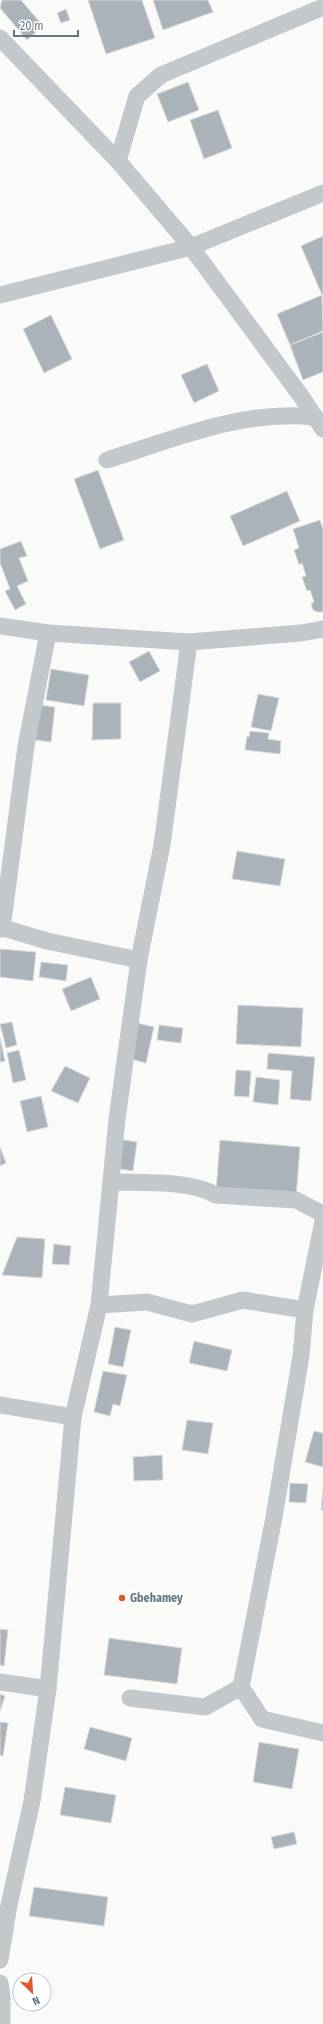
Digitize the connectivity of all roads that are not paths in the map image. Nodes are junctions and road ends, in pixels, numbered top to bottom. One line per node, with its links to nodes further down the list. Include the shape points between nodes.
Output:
1 (323, 7): 3 (street, via 161,75 137,96)
2 (0, 38): 3 (street)
3 (118, 161): 5 (street)
4 (323, 193): 5 (street)
5 (191, 247): 6 (street); 7 (street)
6 (0, 295)
7 (319, 423): 8 (street, via 293,414 264,416 230,422)
8 (107, 460)
9 (0, 626): 11 (street)
10 (323, 630): 12 (street)
11 (48, 633): 12 (street); 13 (street, via 26,746)
12 (189, 642): 14 (street, via 162,845)
13 (1, 928): 14 (street, via 47,941)
14 (138, 960): 15 (street)
15 (111, 1182): 16 (street, via 168,1185 206,1190 216,1195 296,1200); 18 (street)
16 (323, 1214)
17 (323, 1221): 19 (street)
18 (99, 1305): 19 (street, via 147,1302 192,1314 243,1300); 21 (street)
19 (305, 1310): 23 (street, via 301,1356 274,1517)
20 (0, 1405): 21 (street)
21 (73, 1417): 24 (street)
22 (0, 1682): 24 (street)
23 (241, 1687): 25 (street, via 205,1707); 26 (street, via 262,1719)
24 (48, 1689): 27 (street, via 32,1801 9,1905)
25 (130, 1698)
26 (323, 1733)
27 (0, 1960)
28 (0, 1983): 29 (street)
29 (2, 2024)

